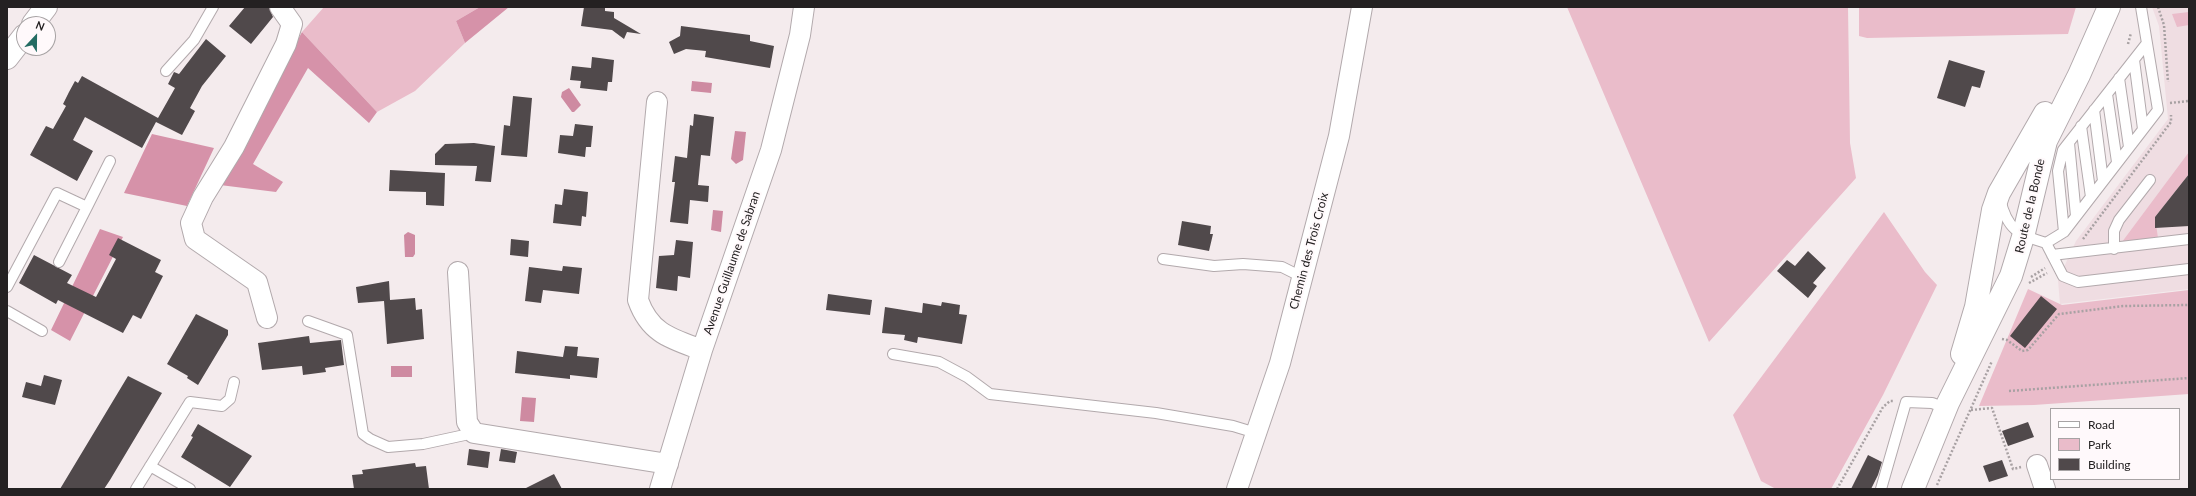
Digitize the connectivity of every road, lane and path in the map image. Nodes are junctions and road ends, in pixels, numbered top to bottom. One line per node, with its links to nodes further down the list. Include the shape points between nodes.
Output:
1 (46, 7): 9 (main road)
2 (213, 7): 14 (lane, via 194,40)
3 (280, 7): 47 (street, via 292,24 286,44 234,147 203,197 191,223 195,239 258,282)
4 (804, 7): 51 (street, Avenue Guillaume de Sabran, via 800,35 771,150)
5 (1362, 7): 43 (street, Chemin des Trois Croix, via 1339,136)
6 (2095, 7): 29 (main road, Route de la Bonde, via 2066,72)
7 (2109, 7): 34 (main road, Route de la Bonde, via 2046,141)
8 (2141, 7): 10 (lane)
9 (39, 16)
10 (2147, 43): 13 (lane); 22 (lane, via 2158,110)
11 (16, 46): 12 (main road)
12 (7, 58)
13 (2134, 60): 15 (lane); 22 (lane)
14 (166, 71)
15 (2119, 78): 16 (lane); 24 (lane)
16 (2107, 94): 20 (lane); 26 (lane)
17 (2189, 101): 19 (path)
18 (657, 102): 51 (street, via 638,300 644,315 656,330)
19 (2170, 102)
20 (2094, 110): 21 (lane); 27 (lane)
21 (2081, 126): 23 (lane); 30 (lane)
22 (2143, 129): 24 (lane)
23 (2069, 143): 32 (lane); 33 (lane, via 2063,150 2058,171)
24 (2129, 147): 26 (lane)
25 (110, 161): 31 (lane)
26 (2117, 162): 27 (lane)
27 (2103, 180): 30 (lane)
28 (2150, 180): 37 (lane, via 2119,220 2114,230)
29 (1999, 193): 34 (lane, via 2009,222); 57 (main road, Route de la Bonde, via 1989,228 1976,307)
30 (2090, 197): 32 (lane)
31 (87, 207): 40 (lane); 44 (lane, via 57,193)
32 (2076, 216): 33 (lane)
33 (2064, 232): 36 (lane)
34 (2023, 237): 36 (lane); 57 (main road, Route de la Bonde, via 2011,276)
35 (2189, 239): 37 (lane)
36 (2046, 243): 38 (lane)
37 (2114, 249): 38 (lane)
38 (2052, 255): 41 (lane, via 2063,276 2078,282)
39 (1163, 259): 43 (lane, via 1214,266 1243,264 1282,267)
40 (59, 262)
41 (2189, 270)
42 (458, 272): 59 (street, via 467,422)
43 (1302, 278): 60 (street, Chemin des Trois Croix, via 1280,363)
44 (7, 287)
45 (2189, 305): 50 (path, via 2123,306 2059,314 2028,350 2022,351)
46 (7, 311): 49 (lane)
47 (267, 318)
48 (308, 321): 59 (lane, via 347,335 363,434 370,440 388,447 424,444)
49 (42, 331)
50 (2002, 339)
51 (702, 350): 61 (street, Avenue Guillaume de Sabran)
52 (893, 354): 60 (lane, via 939,362 967,377 990,394 1156,413 1233,426)
53 (2189, 378): 55 (path)
54 (234, 382): 63 (lane, via 230,399 222,406 190,402)
55 (2009, 391)
56 (1906, 402): 57 (lane); 68 (path, via 1890,401 1883,407); 69 (lane)
57 (1947, 405): 70 (main road, Route de la Bonde)
58 (1970, 410): 62 (path, via 1992,408 2013,468)
59 (474, 433): 61 (street)
60 (1256, 433): 67 (street, Chemin des Trois Croix)
61 (668, 464): 66 (street, Avenue Guillaume de Sabran)
62 (2037, 465): 71 (street)
63 (150, 466): 64 (lane); 65 (lane)
64 (136, 489)
65 (190, 489)
66 (660, 489)
67 (1237, 489)
68 (1837, 489)
69 (1881, 489)
70 (1913, 489)
71 (2045, 489)

